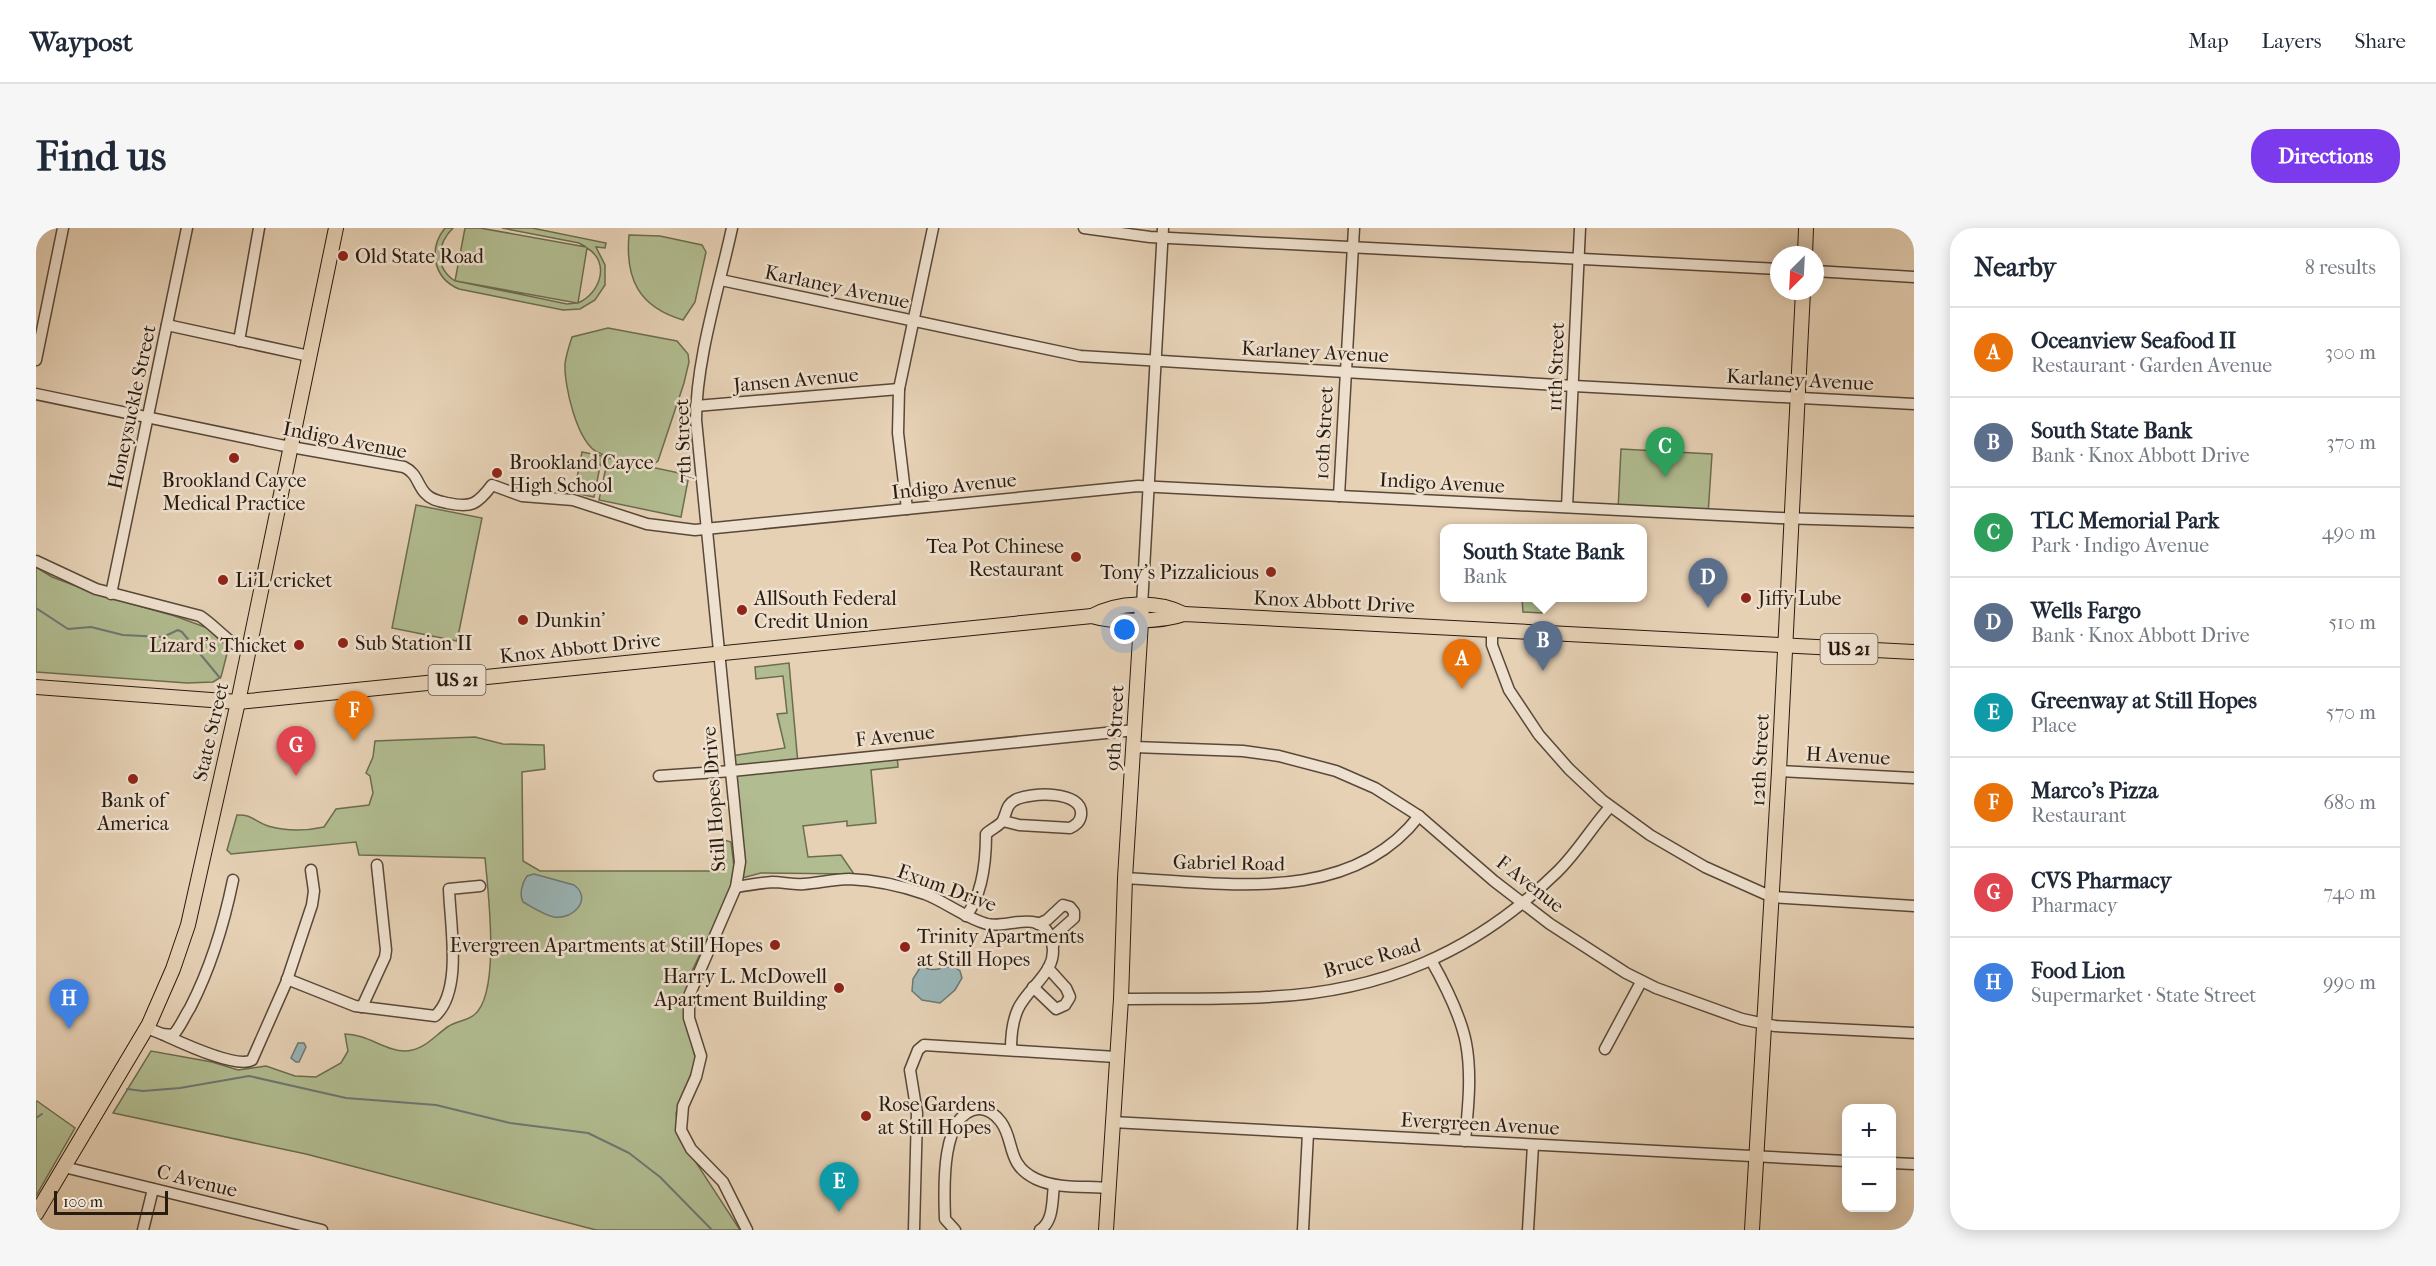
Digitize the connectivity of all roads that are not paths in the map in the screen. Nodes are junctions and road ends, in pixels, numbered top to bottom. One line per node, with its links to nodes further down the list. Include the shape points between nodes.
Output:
1 (63, 228): 24 (street)
2 (187, 228): 21 (street, Honeysuckle Street)
3 (259, 228): 22 (street)
4 (336, 228): 23 (main road, State Street)
5 (732, 228): 18 (street, 7th Street)
6 (933, 228): 20 (street)
7 (1084, 228): 11 (street, via 1126,235)
8 (1354, 228): 13 (street, 10th Street)
9 (1580, 228): 14 (street, 11th Street)
10 (1806, 228): 12 (main road)
11 (1162, 233): 13 (street); 25 (street, 9th Street)
12 (1805, 246)
13 (1353, 247): 14 (street); 26 (street, 10th Street)
14 (1578, 258): 15 (street); 27 (street, 11th Street)
15 (1770, 269)
16 (1824, 272): 17 (street)
17 (1914, 277)
18 (721, 280): 20 (street, Karlaney Avenue); 32 (street, 7th Street)
19 (1803, 300): 30 (main road, 12th Street)
20 (914, 322): 25 (street, Karlaney Avenue, via 1071,355); 28 (street)
21 (167, 325): 22 (street); 33 (street, Honeysuckle Street)
22 (239, 341): 23 (street)
23 (309, 356): 34 (main road, State Street)
24 (36, 360)
25 (1155, 360): 26 (street, Karlaney Avenue); 35 (street, 9th Street)
26 (1345, 372): 27 (street, Karlaney Avenue); 36 (street, 10th Street)
27 (1574, 386): 30 (street, Karlaney Avenue); 37 (street, 11th Street)
28 (899, 389): 32 (street, Jansen Avenue); 38 (street, via 898,433)
29 (36, 394): 33 (street, Indigo Avenue)
30 (1798, 398): 31 (street, Karlaney Avenue); 39 (main road, 12th Street)
31 (1914, 404)
32 (696, 406): 41 (street, 7th Street)
33 (148, 418): 34 (street, Indigo Avenue); 43 (street, Honeysuckle Street)
34 (291, 447): 41 (street, Indigo Avenue, via 404,467 415,475 432,499 463,506 479,501 492,485 522,496 573,500 647,524); 47 (main road, State Street)
35 (1148, 486): 36 (street, Indigo Avenue); 38 (street, Indigo Avenue); 44 (street, 9th Street)
36 (1338, 496): 37 (street, Indigo Avenue)
37 (1567, 507): 39 (street, Indigo Avenue)
38 (907, 508): 41 (street, Indigo Avenue)
39 (1791, 519): 40 (street, Indigo Avenue); 46 (main road, 12th Street)
40 (1914, 522)
41 (706, 530): 49 (street, 7th Street)
42 (36, 561): 43 (street)
43 (111, 594): 47 (street, via 200,616 236,647)
44 (1141, 613): 45 (main road, Knox Abbott Drive / US 21, via 1169,620 1184,614); 49 (main road, Knox Abbott Drive / US 21, via 1108,621 1092,616); 52 (main road, 9th Street)
45 (1492, 630): 46 (main road, Knox Abbott Drive / US 21); 58 (street, via 1496,658 1523,714 1569,769)
46 (1784, 645): 48 (main road, Knox Abbott Drive / US 21); 55 (main road, 12th Street)
47 (249, 651): 51 (main road, State Street)
48 (1914, 652)
49 (719, 654): 51 (main road, Knox Abbott Drive / US 21); 54 (street, Still Hopes Drive)
50 (36, 687): 51 (main road, Knox Abbott Drive / US 21)
51 (238, 702): 81 (main road, State Street, via 188,925)
52 (1134, 730): 53 (main road, 9th Street); 54 (street, F Avenue)
53 (1134, 747): 59 (street, F Avenue, via 1243,751 1294,759 1375,788); 63 (main road, 9th Street)
54 (732, 771): 56 (street, F Avenue); 66 (street, Still Hopes Drive, via 740,862)
55 (1779, 771): 57 (street, H Avenue); 67 (main road, 12th Street)
56 (660, 776)
57 (1914, 778)
58 (1611, 807): 67 (street, via 1692,861); 68 (street, Bruce Road, via 1568,861)
59 (1419, 816): 63 (street, Gabriel Road, via 1390,846 1368,861 1293,883); 68 (street, F Avenue)
60 (1003, 821): 60 (street, via 1006,809 1014,801 1031,795 1072,798 1082,812 1070,828); 70 (street, via 986,834 982,874 973,907)
61 (377, 865): 79 (street, via 386,950)
62 (311, 870): 75 (street, via 313,898)
63 (1125, 878): 78 (main road, 9th Street)
64 (233, 880): 83 (street, via 219,937 194,999 177,1031)
65 (480, 886): 79 (street, via 449,889 453,981 443,1009 429,1017)
66 (736, 887): 70 (street, Exum Drive, via 849,879 924,894); 103 (street, Still Hopes Drive, via 690,996 689,1018 701,1056 683,1106 681,1130 691,1149 723,1182)
67 (1772, 897): 69 (street); 80 (main road, 12th Street)
68 (1522, 902): 73 (street, Bruce Road, via 1485,932); 76 (street, F Avenue)
69 (1914, 906)
70 (966, 916): 71 (street, Exum Drive, via 998,926 1029,920)
71 (1038, 924): 72 (street); 72 (street, via 1063,905 1074,912 1074,918 1056,934)
72 (1053, 946): 74 (street)
73 (1431, 960): 78 (street, Bruce Road, via 1365,983 1293,995); 89 (street, via 1466,1043 1469,1079)
74 (1048, 968): 77 (street); 77 (street, via 1066,988 1070,997 1065,1005 1056,1009)
75 (287, 979): 79 (street); 83 (street, via 257,1050 246,1063)
76 (1641, 982): 80 (street, F Avenue); 84 (street)
77 (1033, 987): 85 (street, via 1015,1018)
78 (1121, 999): 86 (main road, 9th Street)
79 (362, 1007)
80 (1763, 1024): 82 (street, F Avenue); 91 (main road, 12th Street)
81 (147, 1028): 83 (street); 95 (main road, State Street)
82 (1914, 1033)
83 (162, 1034)
84 (1605, 1048)
85 (1011, 1049): 86 (street); 104 (street, via 924,1045 911,1063 917,1113)
86 (1116, 1057): 87 (main road, 9th Street)
87 (1113, 1122): 88 (street, Evergreen Avenue); 97 (main road, 9th Street)
88 (1308, 1133): 89 (street, Evergreen Avenue); 108 (street)
89 (1465, 1141): 90 (street, Evergreen Avenue)
90 (1533, 1145): 91 (street, Evergreen Avenue); 109 (street)
91 (1755, 1156): 92 (street, Evergreen Avenue); 110 (main road, 12th Street)
92 (1842, 1161)
93 (1896, 1162): 94 (street)
94 (1914, 1164)
95 (64, 1167): 98 (street, C Avenue); 99 (main road, State Street)
96 (1054, 1185): 97 (street); 105 (street, via 1024,1172 1015,1160 1002,1123 993,1113 970,1110 952,1130 949,1144 945,1219); 106 (street, via 1050,1217)
97 (1109, 1188): 107 (main road, 9th Street)
98 (153, 1189): 100 (street, C Avenue); 101 (street)
99 (36, 1214)
100 (302, 1228): 102 (street, C Avenue)
101 (143, 1230)
102 (321, 1230)
103 (747, 1230)
104 (914, 1230)
105 (955, 1230)
106 (1040, 1230)
107 (1106, 1230)
108 (1303, 1230)
109 (1528, 1230)
110 (1752, 1230)

